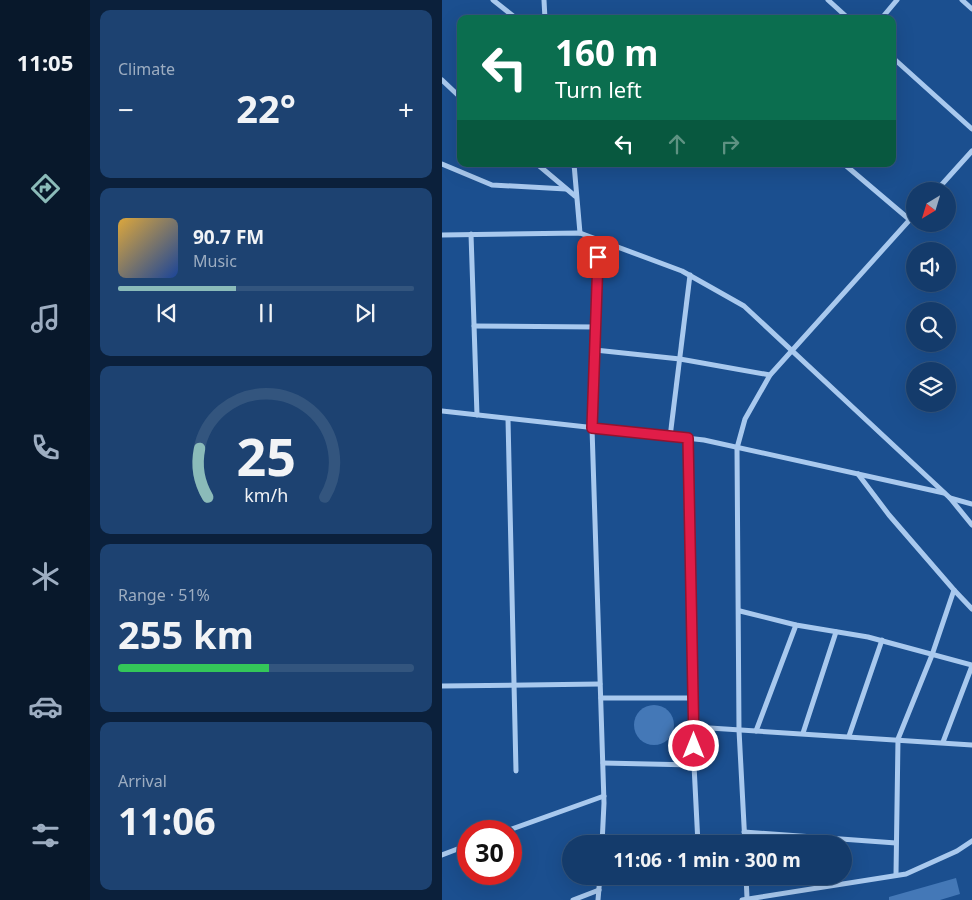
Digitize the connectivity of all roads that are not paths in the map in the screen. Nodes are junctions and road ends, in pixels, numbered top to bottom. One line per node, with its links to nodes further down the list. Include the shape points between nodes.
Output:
1 (493, 0): 7 (street)
2 (544, 0): 8 (street)
3 (828, 0): 9 (street)
4 (897, 0): 10 (street)
5 (962, 0): 6 (street)
6 (972, 9)
7 (512, 15)
8 (545, 15)
9 (845, 15)
10 (884, 15)
11 (896, 61): 14 (street)
12 (442, 80): 13 (street)
13 (457, 94)
14 (972, 128)
15 (972, 151): 20 (street)
16 (442, 164): 21 (street, via 492,185)
17 (541, 167): 21 (street)
18 (574, 167): 22 (street)
19 (848, 167): 23 (street)
20 (944, 182)
21 (566, 188): 22 (street)
22 (575, 196): 25 (street)
23 (906, 217)
24 (906, 224): 33 (street)
25 (580, 233): 26 (street); 28 (street)
26 (471, 234): 27 (street); 30 (street)
27 (442, 235)
28 (598, 239): 29 (street); 31 (street)
29 (690, 275): 33 (street, via 744,306); 34 (street)
30 (474, 326): 31 (street); 37 (street)
31 (596, 326): 32 (street)
32 (595, 350): 34 (street); 39 (street)
33 (792, 350): 35 (street); 44 (street)
34 (680, 359): 35 (street); 40 (street)
35 (770, 375): 42 (street, via 745,419)
36 (442, 412): 37 (street)
37 (477, 415): 38 (street)
38 (508, 419): 39 (street); 56 (street)
39 (592, 428): 40 (street); 57 (street)
40 (670, 436): 41 (street)
41 (688, 438): 42 (street); 60 (street)
42 (737, 448): 43 (street); 50 (street)
43 (857, 474): 44 (street); 48 (street)
44 (945, 493): 45 (street)
45 (950, 498): 46 (street); 47 (street)
46 (972, 504)
47 (972, 525)
48 (954, 590): 49 (street); 54 (street)
49 (972, 609)
50 (740, 611): 51 (street); 62 (street)
51 (796, 625): 52 (street); 63 (street)
52 (836, 632): 53 (street); 64 (street)
53 (882, 640): 54 (street); 65 (street)
54 (932, 655): 55 (street); 66 (street)
55 (972, 666): 67 (street)
56 (514, 684): 57 (street); 58 (street); 71 (street)
57 (600, 684): 59 (street)
58 (442, 686)
59 (601, 698): 60 (street); 69 (street)
60 (693, 698): 61 (street)
61 (694, 727): 62 (street); 70 (street)
62 (739, 730): 63 (street); 74 (street)
63 (756, 730): 64 (street)
64 (803, 734): 65 (street)
65 (849, 736): 66 (street)
66 (898, 739): 67 (street); 79 (street)
67 (943, 742): 68 (street)
68 (972, 745)
69 (603, 763): 70 (street); 72 (street)
70 (694, 765): 76 (street)
71 (516, 771)
72 (604, 796): 73 (street); 75 (street)
73 (522, 825)
74 (744, 832): 77 (street); 79 (street)
75 (602, 835)
76 (698, 835)
77 (744, 835)
78 (972, 841): 82 (street, via 906,874)
79 (896, 843): 82 (street)
80 (457, 849): 81 (street)
81 (442, 855)
82 (896, 875): 86 (street)
83 (599, 885): 85 (street)
84 (746, 885): 86 (street)
85 (599, 890): 87 (street); 88 (street)
86 (745, 899)
87 (573, 900)
88 (598, 900)

